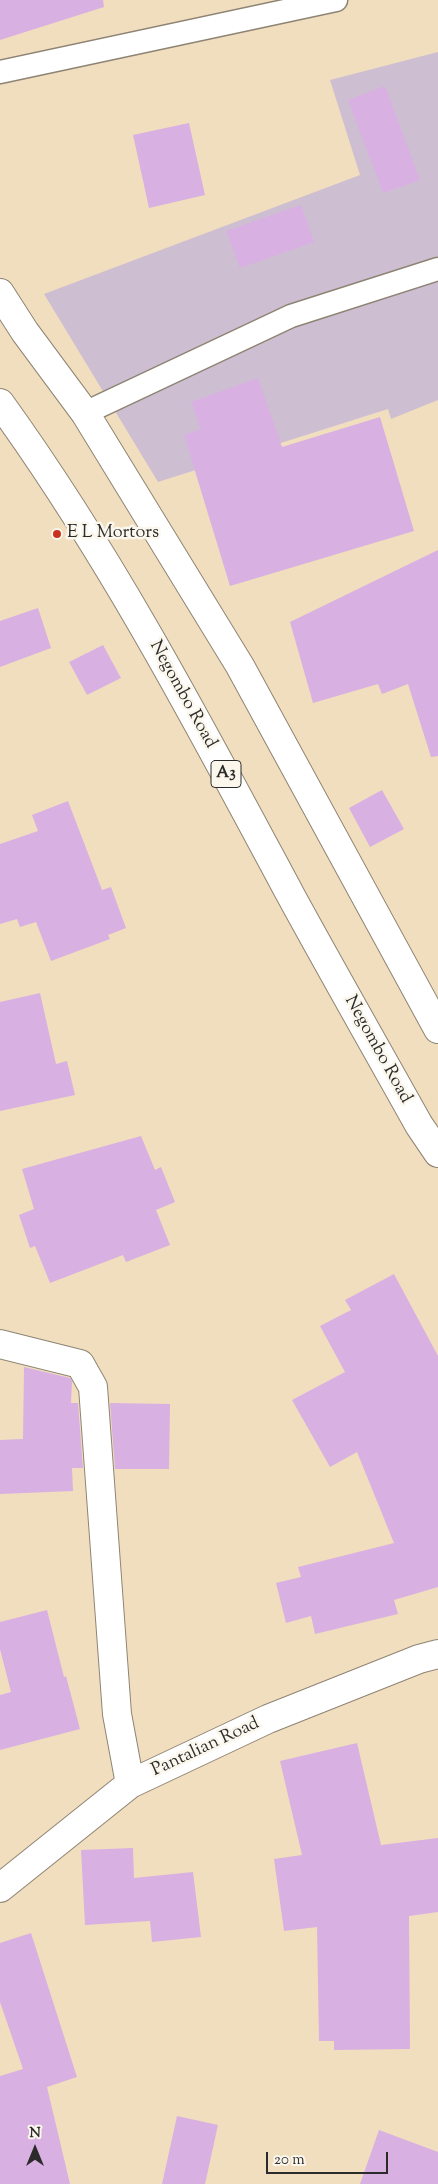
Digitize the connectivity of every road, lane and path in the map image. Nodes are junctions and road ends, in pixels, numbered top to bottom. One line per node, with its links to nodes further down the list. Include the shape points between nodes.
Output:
1 (336, 0): 2 (lane)
2 (0, 72)
3 (438, 269): 5 (lane, via 291,316)
4 (0, 293): 5 (main road)
5 (85, 413): 7 (main road, via 240,666)
6 (5, 419): 8 (main road, Negombo Road / A3, via 53,477 145,627 419,1125)
7 (438, 1029)
8 (438, 1153)
9 (0, 1344): 11 (main road, via 80,1364 93,1387 117,1714)
10 (438, 1654): 11 (main road, Pantalian Road, via 268,1719)
11 (130, 1784): 12 (main road, Pantalian Road)
12 (0, 1888)

